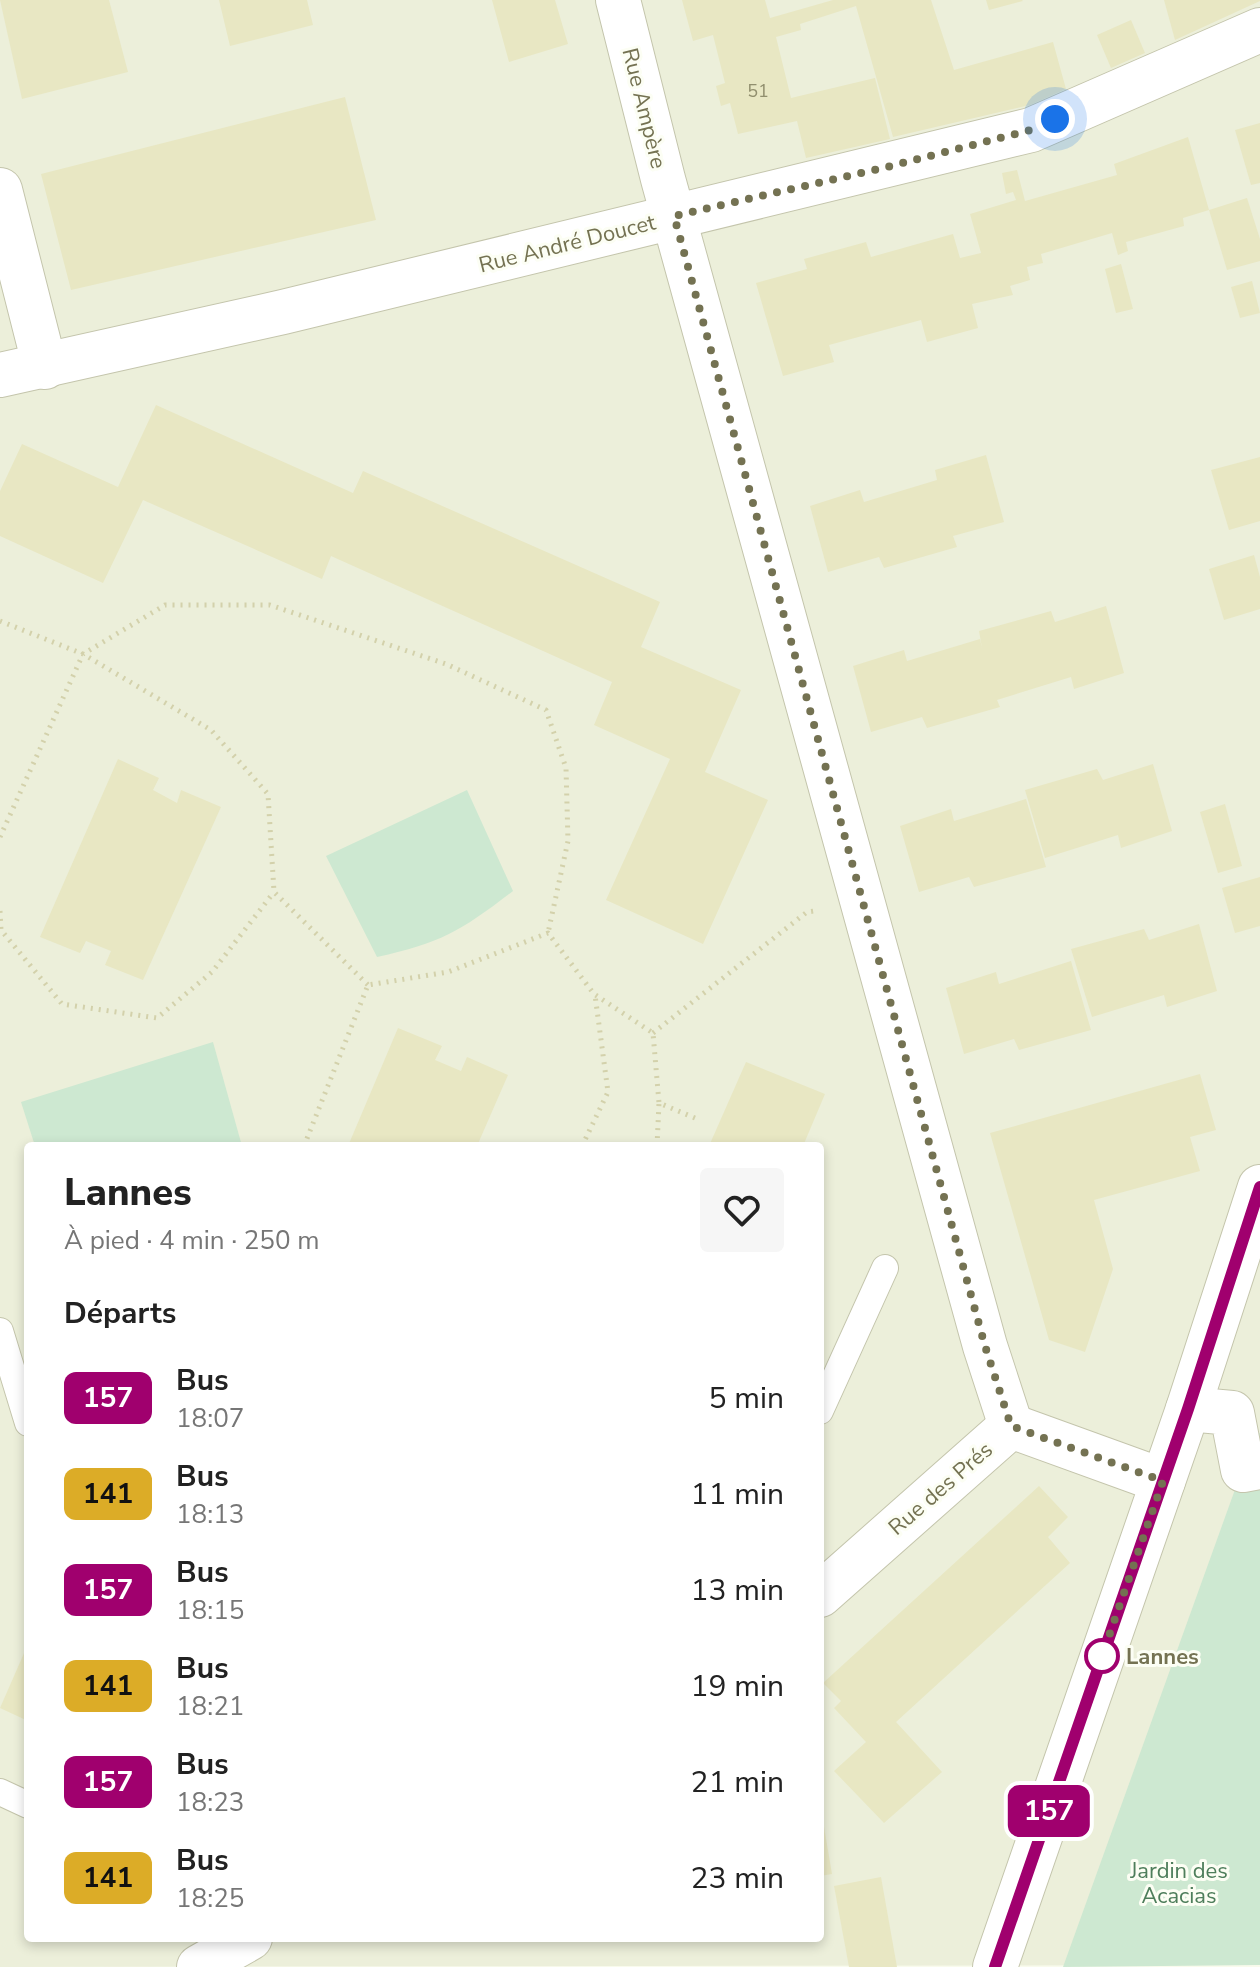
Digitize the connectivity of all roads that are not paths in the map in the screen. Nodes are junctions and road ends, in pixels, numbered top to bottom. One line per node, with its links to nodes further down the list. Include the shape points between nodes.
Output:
1 (618, 0): 4 (street, Rue Ampère)
2 (1260, 30): 4 (street, Rue André Doucet, via 1031,130)
3 (0, 190): 5 (street)
4 (674, 216): 5 (street, Rue André Doucet); 13 (street, Rue Ampère)
5 (45, 367): 6 (street, Rue André Doucet)
6 (0, 375)
7 (1260, 1187): 11 (street)
8 (885, 1268): 10 (lane)
9 (0, 1331): 12 (lane)
10 (824, 1402)
11 (1188, 1409): 14 (street, via 1232,1413 1243,1470); 15 (street)
12 (24, 1410)
13 (1011, 1426): 15 (street, Rue des Prés); 16 (street, Rue des Prés)
14 (1260, 1467)
15 (1163, 1481): 19 (street)
16 (824, 1591)
17 (0, 1792): 18 (lane)
18 (24, 1803)
19 (995, 1967)

